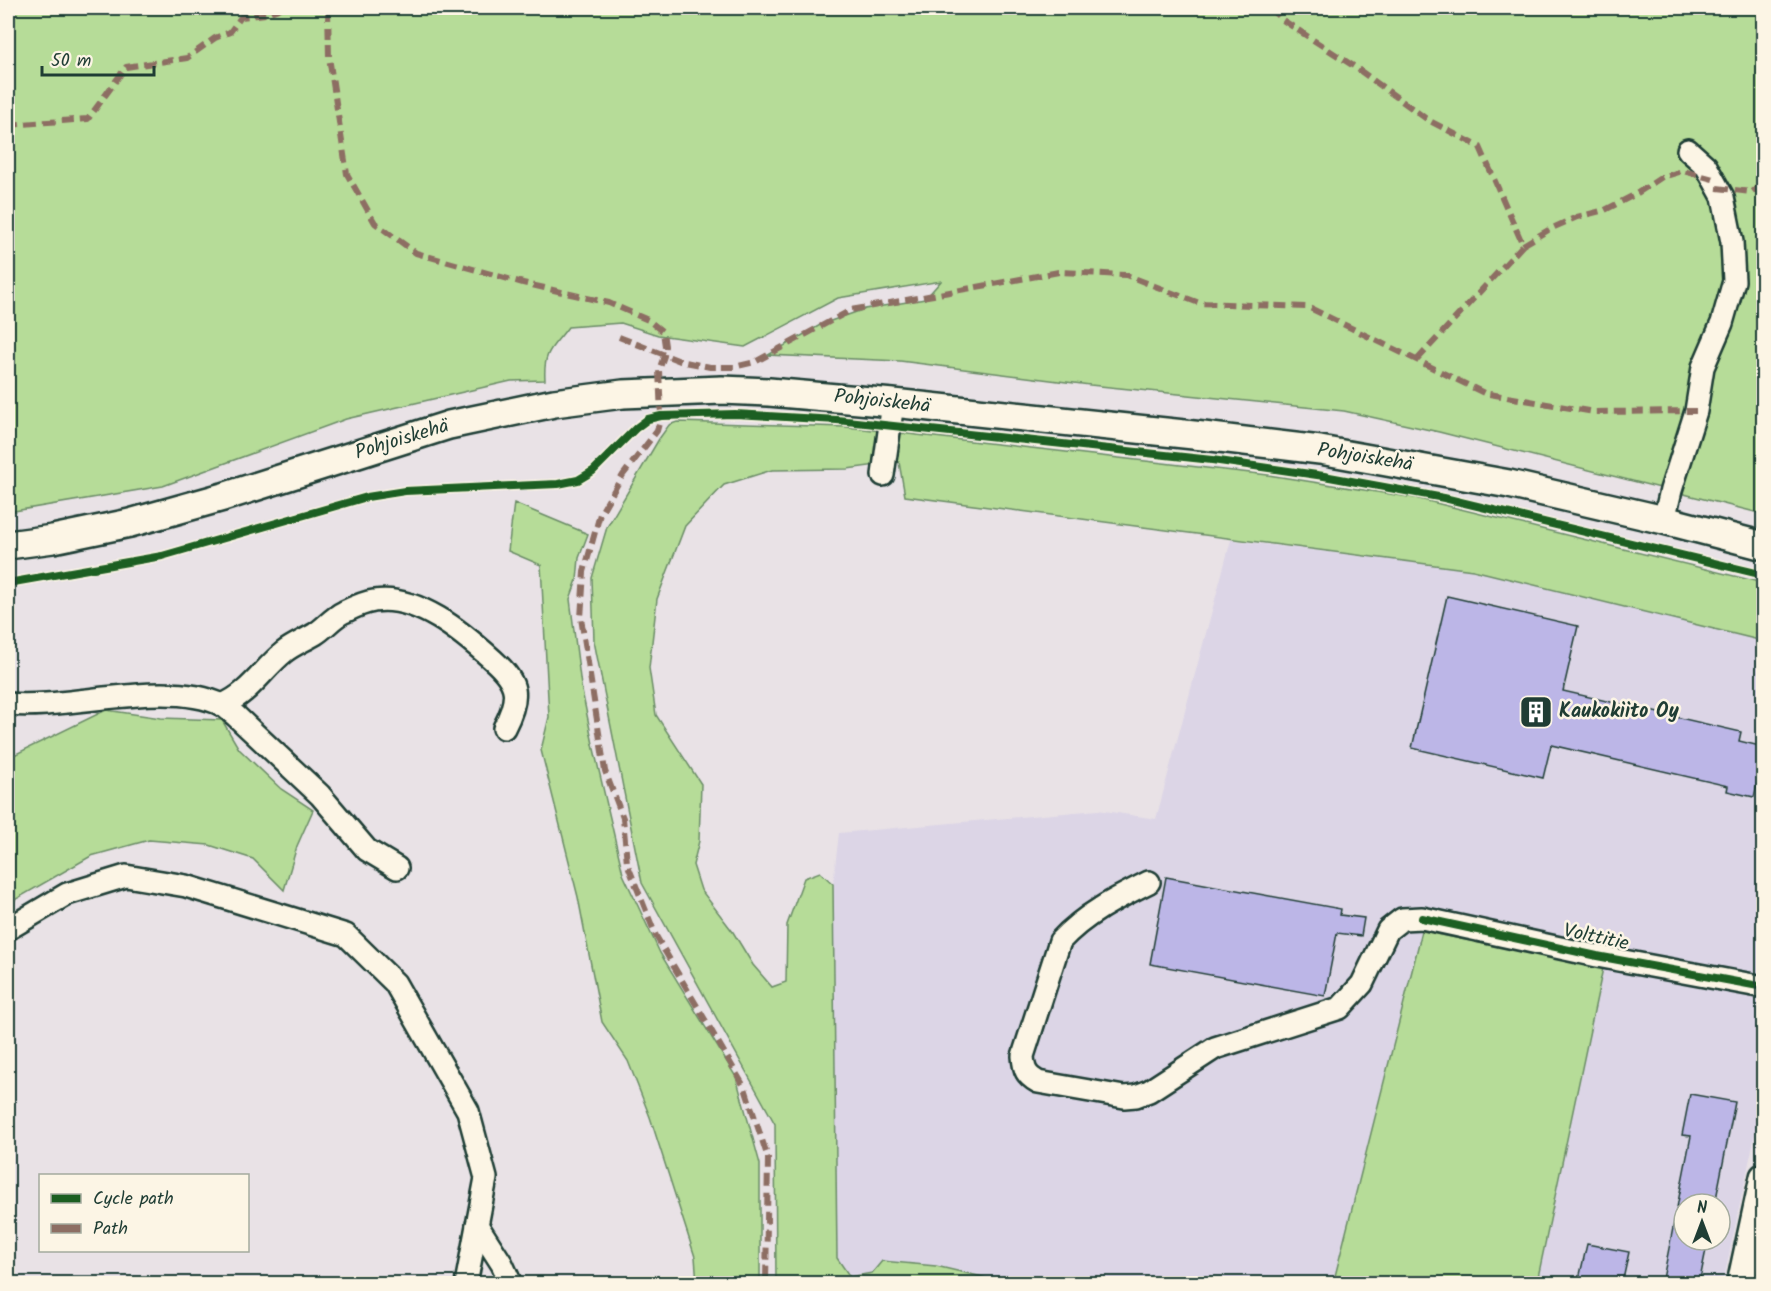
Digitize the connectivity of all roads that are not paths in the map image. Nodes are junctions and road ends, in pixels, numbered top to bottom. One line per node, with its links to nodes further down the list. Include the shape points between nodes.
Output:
1 (1688, 150): 4 (street, via 1706,166 1723,197 1732,242 1734,281 1703,367 1696,411)
2 (893, 403): 3 (street); 4 (main road, Pohjoiskehä, via 1320,450 1509,484); 5 (main road, Pohjoiskehä, via 722,390 623,394 555,403 449,425 129,524)
3 (883, 475)
4 (1664, 520): 6 (main road, Pohjoiskehä)
5 (8, 544)
6 (1764, 546)
7 (8, 704): 8 (street, via 155,695 187,696)
8 (222, 705): 9 (street, via 248,690 285,651 342,613 374,601 406,602 432,613 507,673 515,694 513,710); 10 (street, via 320,795 368,850)
9 (504, 728)
10 (398, 868)
11 (1149, 882): 13 (street, Volttitie, via 1112,900 1060,941 1023,1056 1028,1077 1124,1097 1137,1096 1215,1047 1340,1008 1362,984 1388,930 1402,919 1422,918)
12 (8, 929): 15 (street, via 67,894 126,876 186,886 346,935 395,983 468,1111 486,1178)
13 (1764, 987)
14 (1764, 1178): 18 (main road)
15 (477, 1225): 16 (street); 17 (street)
16 (466, 1284)
17 (511, 1284)
18 (1741, 1284)

